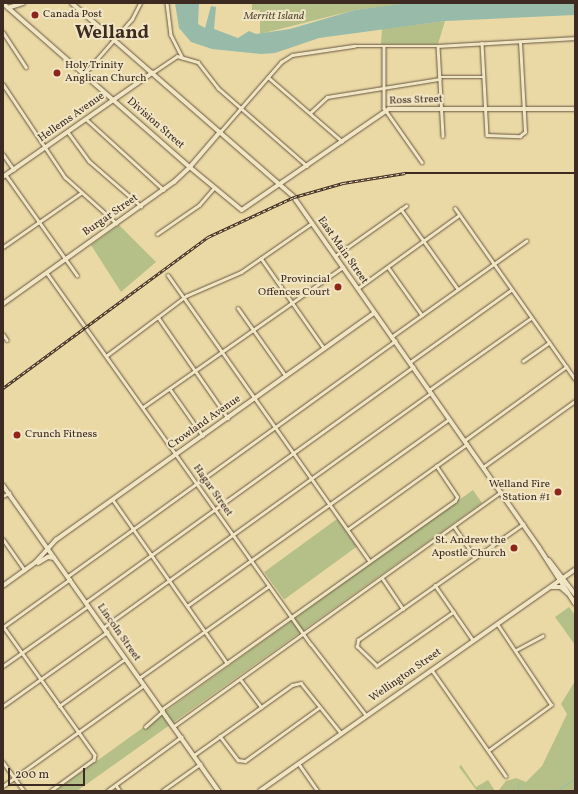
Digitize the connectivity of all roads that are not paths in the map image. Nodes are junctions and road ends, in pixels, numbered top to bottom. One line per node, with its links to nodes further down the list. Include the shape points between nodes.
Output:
1 (3, 3): 7 (main road, Division Street)
2 (16, 3): 7 (main road)
3 (23, 3): 7 (main road)
4 (72, 3): 11 (main road, East Main Street)
5 (140, 3): 11 (street, via 133,18)
6 (167, 3): 16 (street, via 171,35)
7 (8, 8): 8 (main road); 19 (main road, Division Street)
8 (3, 10)
9 (3, 32): 17 (street)
10 (575, 38): 12 (street)
11 (113, 39): 18 (main road, East Main Street); 19 (street)
12 (520, 42): 13 (street); 29 (street)
13 (482, 43): 14 (street); 21 (street)
14 (438, 46): 15 (street); 22 (street)
15 (384, 47): 20 (street, via 354,46 292,55); 24 (street)
16 (182, 57): 18 (street, via 175,57); 26 (street, via 200,63 218,88)
17 (26, 67)
18 (152, 73): 25 (main road, Hellems Avenue); 35 (main road, East Main Street)
19 (84, 74): 25 (main road, Division Street)
20 (268, 77): 26 (street); 32 (street)
21 (484, 77): 22 (street); 28 (street)
22 (439, 78): 24 (street); 27 (street)
23 (3, 84): 40 (street)
24 (383, 86): 31 (street); 32 (street, via 327,97)
25 (114, 100): 33 (main road, Hellems Avenue); 44 (main road, Division Street)
26 (241, 108): 35 (street); 43 (street)
27 (441, 109): 28 (main road, Ross Street); 31 (main road, Ross Street); 36 (street)
28 (486, 109): 29 (main road, Ross Street); 29 (street, via 485,130 489,136 523,135)
29 (524, 109): 30 (main road, Ross Street)
30 (575, 109)
31 (385, 110): 38 (main road, Ross Street); 42 (street)
32 (310, 113): 38 (street)
33 (86, 119): 34 (main road, Hellems Avenue); 49 (street)
34 (68, 132): 40 (main road, Hellems Avenue); 51 (street, via 89,161)
35 (220, 132): 37 (main road, Burgar Street); 39 (main road, East Main Street)
36 (443, 136)
37 (213, 140): 39 (main road, via 223,137); 44 (main road, Burgar Street)
38 (342, 141): 43 (main road, Ross Street)
39 (237, 146): 47 (main road, East Main Street)
40 (45, 148): 45 (main road, Hellems Avenue); 50 (street)
41 (3, 154): 45 (street)
42 (422, 162)
43 (307, 166): 47 (main road, Ross Street)
44 (190, 167): 48 (main road, Division Street); 49 (main road, Burgar Street)
45 (14, 170): 46 (main road, Hellems Avenue)
46 (5, 176): 56 (street)
47 (282, 185): 48 (main road, Division Street, via 240,210); 57 (main road, East Main Street)
48 (214, 188): 59 (street, via 198,205)
49 (164, 190): 51 (main road, Burgar Street)
50 (81, 193): 56 (street); 58 (street)
51 (141, 206): 58 (main road, Burgar Street)
52 (406, 206): 53 (street)
53 (402, 208): 60 (street); 63 (street)
54 (455, 208): 55 (street)
55 (458, 216): 60 (street); 66 (street)
56 (39, 222): 62 (street); 65 (street)
57 (312, 223): 63 (main road, East Main Street); 64 (street)
58 (116, 224): 65 (main road, Burgar Street)
59 (157, 234)
60 (424, 241): 68 (street); 73 (street)
61 (526, 241): 66 (street)
62 (3, 248)
63 (335, 256): 67 (main road, East Main Street)
64 (261, 258): 75 (street, via 236,275); 76 (street)
65 (66, 259): 69 (main road, Burgar Street); 70 (street)
66 (492, 265): 73 (street); 74 (street)
67 (343, 267): 72 (main road, East Main Street); 76 (street)
68 (388, 267): 72 (street); 80 (street)
69 (47, 273): 77 (main road, Burgar Street); 91 (street, Hagar Street)
70 (77, 275)
71 (168, 275): 75 (street)
72 (357, 288): 79 (main road, East Main Street)
73 (458, 289): 80 (street)
74 (511, 290): 82 (street); 93 (street)
75 (184, 298): 81 (street); 90 (street)
76 (292, 303): 83 (street); 89 (street)
77 (3, 304)
78 (238, 308): 83 (street)
79 (374, 312): 85 (main road, East Main Street); 89 (main road, Crowland Avenue)
80 (422, 315): 85 (street)
81 (158, 317): 91 (street); 96 (street)
82 (531, 318): 88 (street); 100 (street)
83 (254, 330): 90 (street); 97 (street)
84 (3, 334): 86 (street)
85 (392, 337): 87 (main road, East Main Street)
86 (7, 340)
87 (395, 341): 93 (main road, East Main Street); 106 (street)
88 (549, 343): 92 (street); 95 (street)
89 (324, 348): 97 (main road, Crowland Avenue)
90 (222, 352): 96 (street); 101 (street)
91 (106, 356): 103 (street, Hagar Street)
92 (523, 361)
93 (410, 362): 94 (main road, East Main Street)
94 (413, 367): 100 (main road, East Main Street); 110 (street)
95 (566, 367): 98 (street); 108 (street)
96 (196, 370): 99 (street); 104 (street)
97 (286, 376): 101 (main road, Crowland Avenue)
98 (575, 379)
99 (170, 389): 103 (street); 107 (street)
100 (430, 391): 105 (main road, East Main Street); 114 (street)
101 (254, 399): 104 (main road, Crowland Avenue); 106 (street)
102 (575, 401): 113 (street)
103 (143, 407): 111 (street, Hagar Street)
104 (228, 418): 107 (main road, Crowland Avenue)
105 (449, 419): 108 (main road, East Main Street); 121 (street)
106 (276, 428): 110 (street); 115 (street)
107 (203, 436): 111 (main road, Crowland Avenue)
108 (465, 440): 109 (main road, East Main Street)
109 (467, 444): 112 (street); 113 (main road, East Main Street)
110 (293, 453): 114 (street); 122 (street)
111 (176, 454): 115 (street, Hagar Street); 120 (main road, Crowland Avenue)
112 (436, 466): 126 (street); 136 (street, via 457,497 455,501)
113 (484, 467): 117 (main road, East Main Street)
114 (311, 478): 121 (street); 127 (street)
115 (197, 483): 122 (street, Hagar Street); 125 (street)
116 (3, 485): 118 (main road, Lincoln Street)
117 (501, 492): 123 (main road, East Main Street); 124 (street)
118 (9, 493): 119 (street); 129 (main road, Lincoln Street)
119 (3, 496)
120 (113, 500): 125 (street); 128 (main road, Crowland Avenue)
121 (330, 504): 126 (street); 135 (street)
122 (215, 509): 127 (street, Hagar Street); 132 (street)
123 (523, 524): 133 (street); 142 (main road, East Main Street)
124 (454, 526): 133 (street); 141 (street)
125 (133, 529): 132 (street); 140 (street)
126 (348, 529): 136 (street)
127 (233, 535): 135 (street, Hagar Street); 143 (street)
128 (62, 536): 129 (main road, via 48,543); 131 (main road, Crowland Avenue)
129 (40, 537): 131 (main road, Lincoln Street)
130 (3, 539): 138 (street)
131 (48, 548): 134 (main road, Lincoln Street); 137 (main road, Crowland Avenue)
132 (151, 555): 143 (street); 150 (street)
133 (475, 557): 144 (street)
134 (56, 559): 137 (main road, via 48,557); 140 (main road, Lincoln Street)
135 (251, 560): 146 (street, Hagar Street); 153 (street)
136 (370, 561): 156 (street)
137 (30, 567): 138 (main road)
138 (25, 570): 145 (main road)
139 (575, 570): 142 (main road, Wellington Street)
140 (69, 577): 150 (main road, Lincoln Street); 158 (street)
141 (382, 579): 154 (street); 162 (street)
142 (562, 579): 147 (main road, Wellington Street); 148 (main road, East Main Street); 149 (main road, East Main Street)
143 (169, 580): 153 (street); 159 (street)
144 (435, 585): 154 (street); 155 (street)
145 (3, 586)
146 (269, 586): 156 (street, Hagar Street); 160 (street)
147 (551, 587): 148 (main road, via 561,587); 157 (main road, Wellington Street)
148 (568, 593): 151 (main road, East Main Street)
149 (575, 594)
150 (86, 602): 152 (main road, Lincoln Street)
151 (575, 603)
152 (88, 606): 159 (main road, Lincoln Street); 166 (street)
153 (187, 606): 160 (street)
154 (402, 609): 155 (street, via 358,640 357,647 377,666)
155 (454, 612): 164 (street)
156 (292, 617): 162 (street, Hagar Street); 168 (street)
157 (497, 624): 164 (main road, Wellington Street); 165 (street)
158 (3, 627): 166 (street)
159 (104, 627): 161 (main road, Lincoln Street)
160 (204, 631): 168 (street); 171 (street)
161 (107, 632): 167 (main road, Lincoln Street); 172 (street)
162 (303, 634): 173 (street); 180 (street, Hagar Street)
163 (542, 636): 165 (street)
164 (473, 640): 170 (main road, Wellington Street)
165 (516, 650): 187 (street, via 551,705)
166 (22, 653): 169 (street); 172 (street)
167 (125, 659): 171 (main road, Lincoln Street); 176 (street)
168 (227, 663): 179 (street)
169 (3, 666)
170 (432, 670): 180 (main road, Wellington Street); 187 (street)
171 (139, 678): 174 (main road, Lincoln Street)
172 (41, 679): 175 (street); 176 (street)
173 (241, 680): 177 (street); 181 (street)
174 (144, 685): 179 (main road, Lincoln Street); 183 (street)
175 (3, 706)
176 (59, 706): 183 (street)
177 (261, 707): 178 (street, via 292,685 301,683); 185 (street)
178 (320, 707): 184 (street); 185 (street, via 244,761 238,760)
179 (162, 710): 181 (main road, Lincoln Street); 182 (street)
180 (366, 715): 184 (main road, Wellington Street)
181 (174, 726): 186 (main road, Lincoln Street)
182 (145, 727)
183 (78, 732): 193 (street); 197 (street, via 95,758)
184 (341, 733): 190 (main road, Wellington Street)
185 (220, 736): 188 (street)
186 (181, 738): 188 (main road, Lincoln Street); 194 (street)
187 (489, 750): 192 (street)
188 (194, 755): 191 (main road, Lincoln Street)
189 (3, 762): 193 (street)
190 (299, 763): 202 (main road, Wellington Street); 203 (street)
191 (200, 764): 200 (street); 201 (main road, Lincoln Street)
192 (506, 776)
193 (14, 778): 195 (street); 196 (street)
194 (116, 785): 198 (street); 199 (street)
195 (3, 786)
196 (24, 791)
197 (51, 791)
198 (107, 791)
199 (120, 791)
200 (162, 791)
201 (218, 791)
202 (260, 791)
203 (318, 791)

